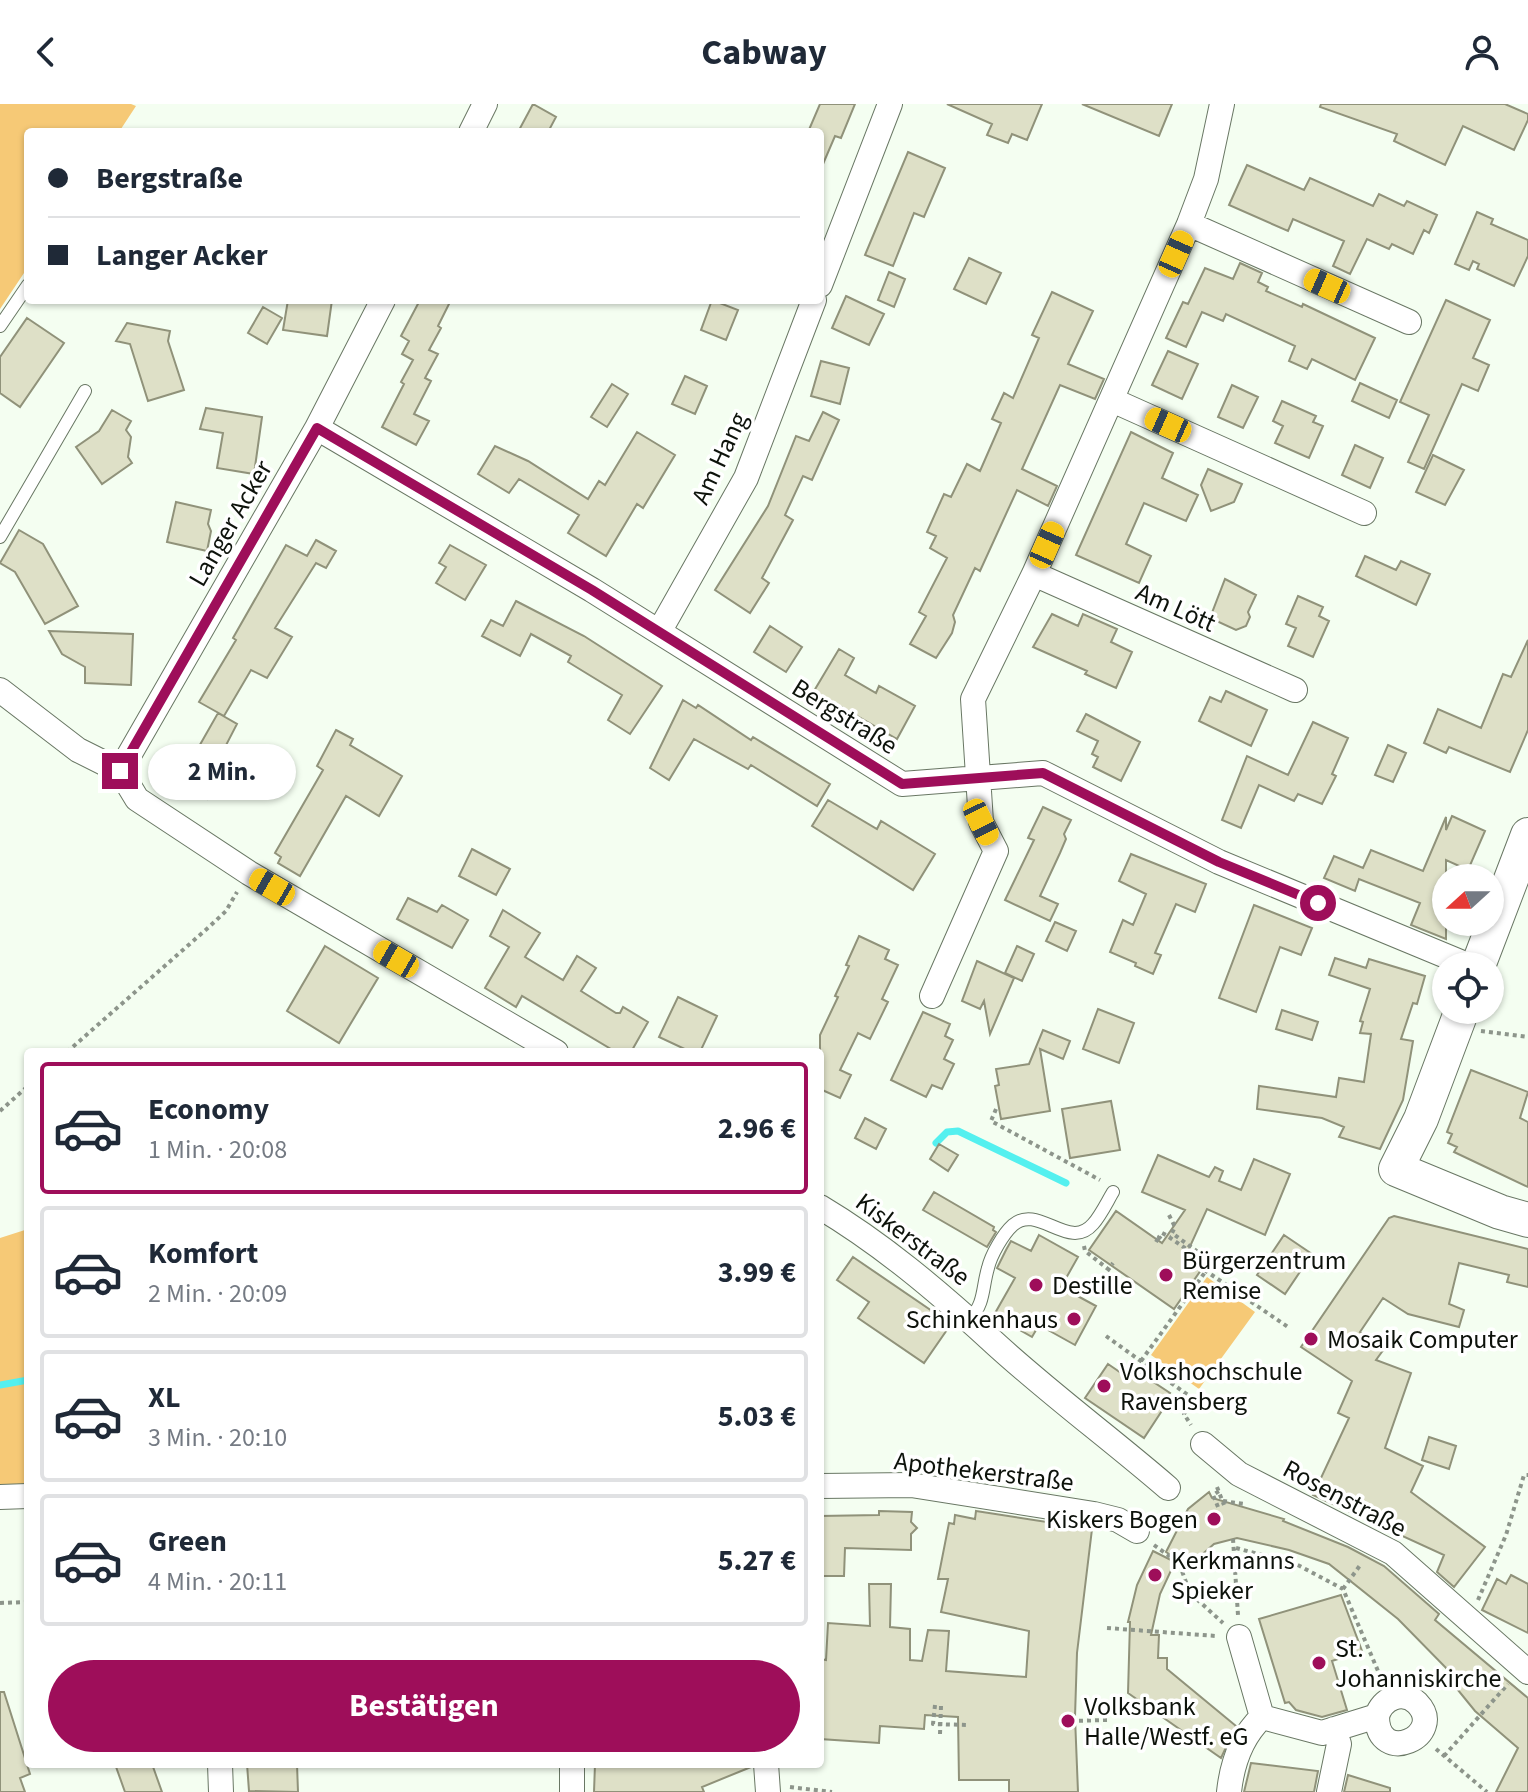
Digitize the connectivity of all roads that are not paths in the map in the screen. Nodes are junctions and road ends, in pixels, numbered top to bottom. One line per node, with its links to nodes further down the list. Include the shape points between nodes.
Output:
1 (485, 104): 4 (street)
2 (890, 104): 6 (street)
3 (1222, 104): 5 (street, via 1206,179)
4 (473, 128)
5 (1189, 224): 10 (street); 13 (street)
6 (824, 275)
7 (24, 291): 11 (lane)
8 (381, 304): 14 (street, Langer Acker)
9 (812, 304): 18 (street, Am Hang, via 746,478)
10 (1409, 322)
11 (0, 326)
12 (85, 391): 16 (lane)
13 (1112, 400): 15 (street); 17 (street)
14 (317, 428): 18 (street, Bergstraße); 21 (street, Langer Acker)
15 (1364, 513)
16 (0, 537)
17 (1034, 574): 20 (street, Am Lött); 22 (street, via 973,699)
18 (659, 632): 22 (street, Bergstraße, via 902,784)
19 (0, 690): 21 (street, via 78,750)
20 (1295, 690)
21 (120, 771): 28 (street, via 137,799 249,873)
22 (977, 778): 24 (street, Bergstraße, via 1043,773 1219,862); 26 (street, via 981,822 996,851)
23 (1528, 835): 25 (street)
24 (1436, 952)
25 (1483, 952)
26 (932, 996)
27 (1456, 1024): 31 (street, via 1396,1169)
28 (549, 1048)
29 (1113, 1192): 32 (lane, Kiskerstraße, via 1092,1226 1081,1232 1067,1233 1034,1219 1013,1225 990,1260 982,1303)
30 (824, 1210): 32 (street, Kiskerstraße, via 876,1243)
31 (1528, 1220)
32 (970, 1319): 35 (street, Kiskerstraße)
33 (1203, 1444): 40 (street, Rosenstraße, via 1239,1474 1393,1553)
34 (824, 1486): 38 (street, Apothekerstraße, via 911,1485 1094,1514)
35 (1168, 1488)
36 (24, 1496): 37 (street)
37 (0, 1497)
38 (1137, 1531)
39 (1239, 1637): 42 (street)
40 (1525, 1669)
41 (1383, 1707): 41 (street, via 1379,1731 1390,1742 1406,1743 1418,1735 1424,1720 1419,1705 1405,1697); 43 (street)
42 (1262, 1717): 43 (street, via 1322,1733); 48 (street, via 1249,1730 1234,1764)
43 (1334, 1729): 49 (street, via 1339,1744)
44 (220, 1768): 46 (street)
45 (572, 1768): 47 (street)
46 (221, 1792)
47 (572, 1792)
48 (1229, 1792)
49 (1329, 1792)

